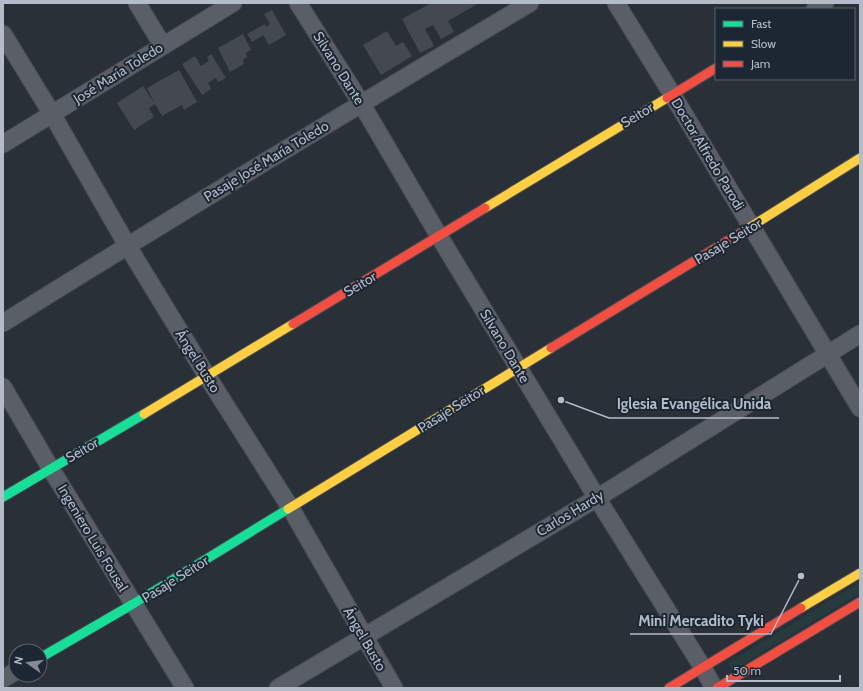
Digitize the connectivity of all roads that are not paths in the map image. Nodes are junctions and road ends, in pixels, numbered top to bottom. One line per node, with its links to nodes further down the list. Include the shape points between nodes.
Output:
1 (137, 3): 7 (street)
2 (233, 3): 7 (street, José María Toledo)
3 (298, 3): 10 (street, Silvano Dante)
4 (530, 3): 10 (street, Pasaje José María Toledo)
5 (616, 3): 9 (street, Doctor Alfredo Parodi)
6 (3, 34): 11 (street, Ángel Busto)
7 (162, 46): 11 (street, José María Toledo)
8 (715, 69): 9 (street, Seitor)
9 (672, 94): 14 (street, Doctor Alfredo Parodi); 15 (street, Seitor)
10 (361, 103): 15 (street, Silvano Dante); 16 (street, Pasaje José María Toledo)
11 (52, 114): 12 (street, José María Toledo); 16 (street, Ángel Busto)
12 (3, 144)
13 (860, 158): 14 (street, Pasaje Seitor)
14 (751, 226): 19 (street, Doctor Alfredo Parodi); 20 (street, Pasaje Seitor)
15 (439, 236): 20 (street, Silvano Dante); 21 (street, Seitor)
16 (127, 245): 17 (street, Pasaje José María Toledo); 21 (street, Ángel Busto)
17 (3, 323)
18 (860, 334): 19 (street, Carlos Hardy)
19 (828, 354): 23 (street, Doctor Alfredo Parodi); 26 (street, Carlos Hardy)
20 (518, 368): 26 (street, Silvano Dante); 27 (street, Pasaje Seitor)
21 (207, 376): 24 (street, Seitor); 27 (street, Ángel Busto)
22 (3, 386): 24 (street, Ingeniero Luis Fousal)
23 (860, 408)
24 (51, 469): 25 (street, Seitor); 30 (street, Ingeniero Luis Fousal)
25 (3, 498)
26 (597, 498): 31 (street, Carlos Hardy); 33 (street, Silvano Dante)
27 (290, 508): 30 (street, Pasaje Seitor); 31 (street, Ángel Busto)
28 (860, 573): 33 (street)
29 (860, 602): 38 (street)
30 (133, 604): 32 (street, Pasaje Seitor); 34 (street, Ingeniero Luis Fousal)
31 (364, 637): 35 (street, Carlos Hardy); 36 (street, Ángel Busto)
32 (48, 653)
33 (703, 668): 37 (street); 38 (street, Silvano Dante)
34 (184, 688)
35 (278, 688)
36 (394, 688)
37 (669, 688)
38 (715, 688)

